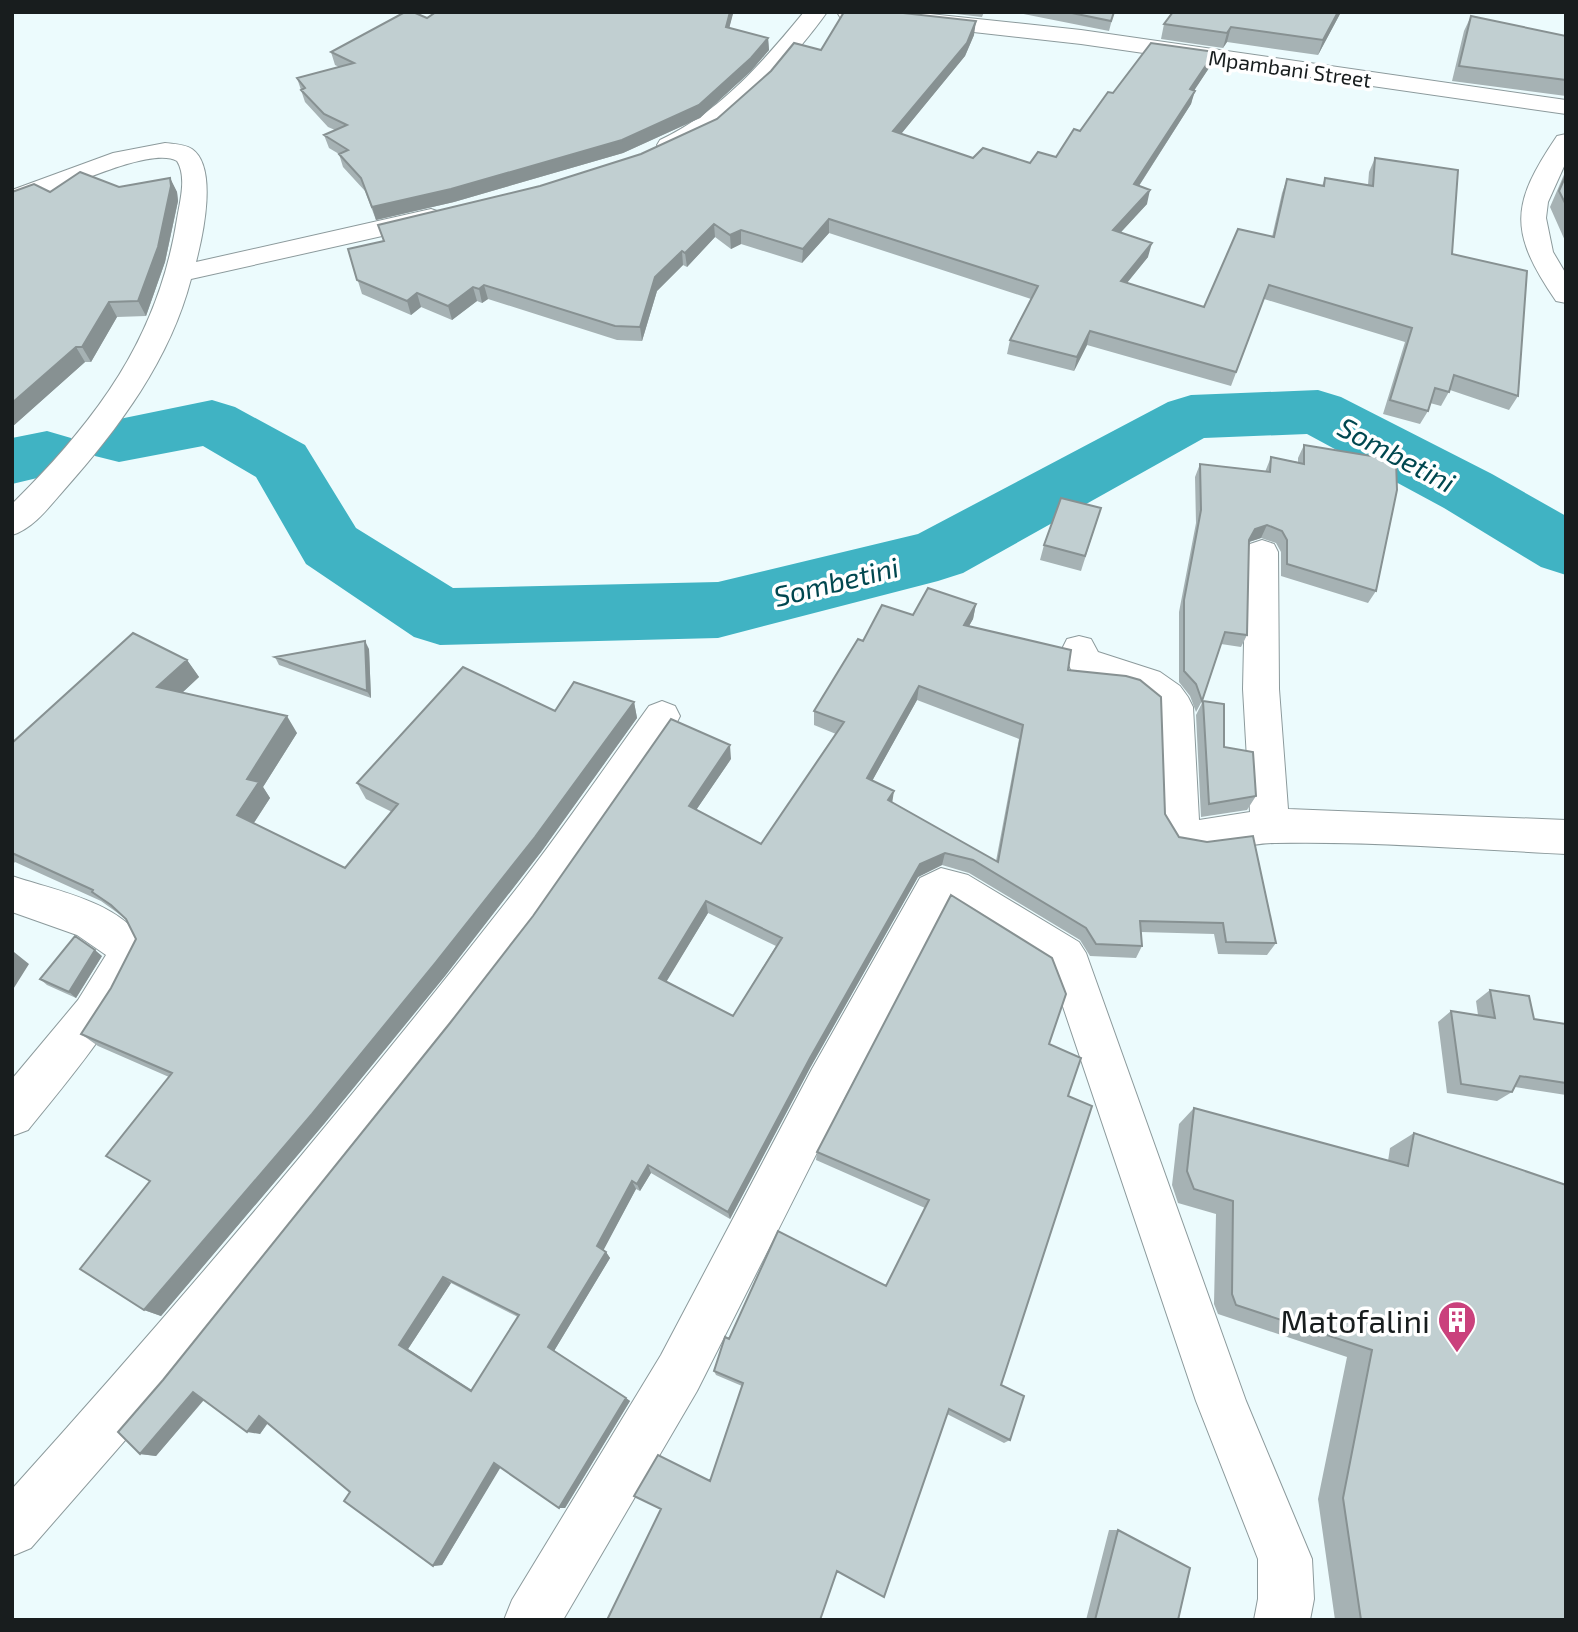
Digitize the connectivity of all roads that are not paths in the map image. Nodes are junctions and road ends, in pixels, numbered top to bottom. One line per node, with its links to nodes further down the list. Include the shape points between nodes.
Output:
1 (816, 12): 7 (street, via 761,78 726,111 709,125)
2 (848, 12): 4 (street, Mpambani Street)
3 (1094, 12): 4 (street)
4 (1080, 37): 5 (street, Mpambani Street)
5 (1566, 107)
6 (1566, 141): 11 (street, via 1532,204 1534,240)
7 (645, 155)
8 (12, 199): 10 (street, via 130,156 176,151 189,158 195,171 190,234)
9 (458, 212): 10 (street)
10 (181, 273): 12 (street, via 145,363 102,426)
11 (1566, 295)
12 (12, 523)
13 (1262, 552): 16 (street, via 1260,675)
14 (1079, 649): 16 (street, via 1084,662 1134,677 1168,694 1175,707 1180,827 1188,836)
15 (662, 716): 20 (street, via 522,913 440,1018 158,1364)
16 (1271, 826): 17 (street)
17 (1566, 837)
18 (12, 894): 19 (street, via 105,928 121,939 128,951 100,1003)
19 (12, 1114)
20 (12, 1529)
21 (533, 1620): 22 (street, via 679,1373 828,1084 934,890 942,886 954,887 1064,955 1071,967 1221,1401 1285,1559)
22 (1282, 1620)

